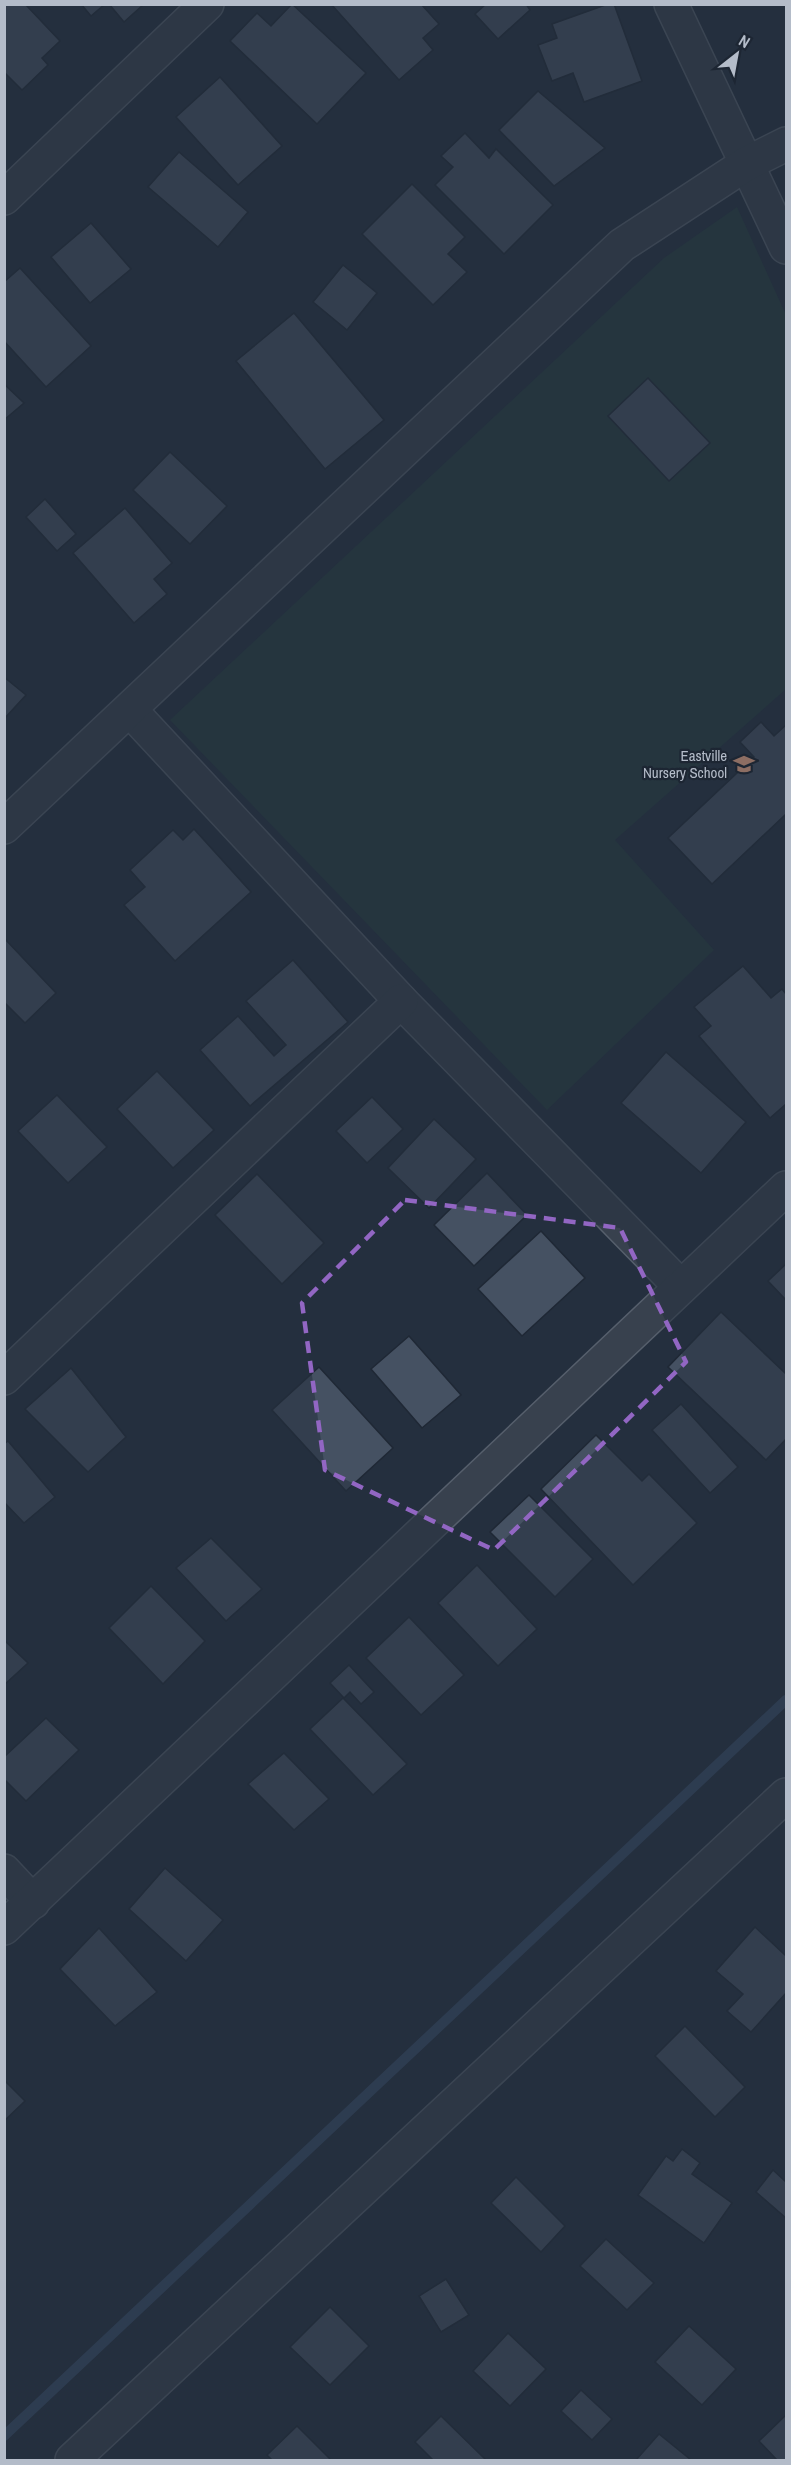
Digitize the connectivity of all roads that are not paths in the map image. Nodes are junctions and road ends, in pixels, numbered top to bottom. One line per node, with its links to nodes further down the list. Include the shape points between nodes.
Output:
1 (207, 4): 5 (street)
2 (671, 4): 4 (street)
3 (786, 144): 4 (street)
4 (746, 164): 6 (street); 7 (street, via 622,245)
5 (4, 198)
6 (786, 247)
7 (130, 710): 8 (street); 9 (street)
8 (4, 827)
9 (401, 1001): 11 (street); 12 (street)
10 (786, 1188): 11 (street)
11 (681, 1287): 15 (street)
12 (4, 1378)
13 (786, 1795): 17 (street)
14 (4, 1871): 15 (street)
15 (33, 1902): 16 (street)
16 (4, 1928)
17 (72, 2460)

